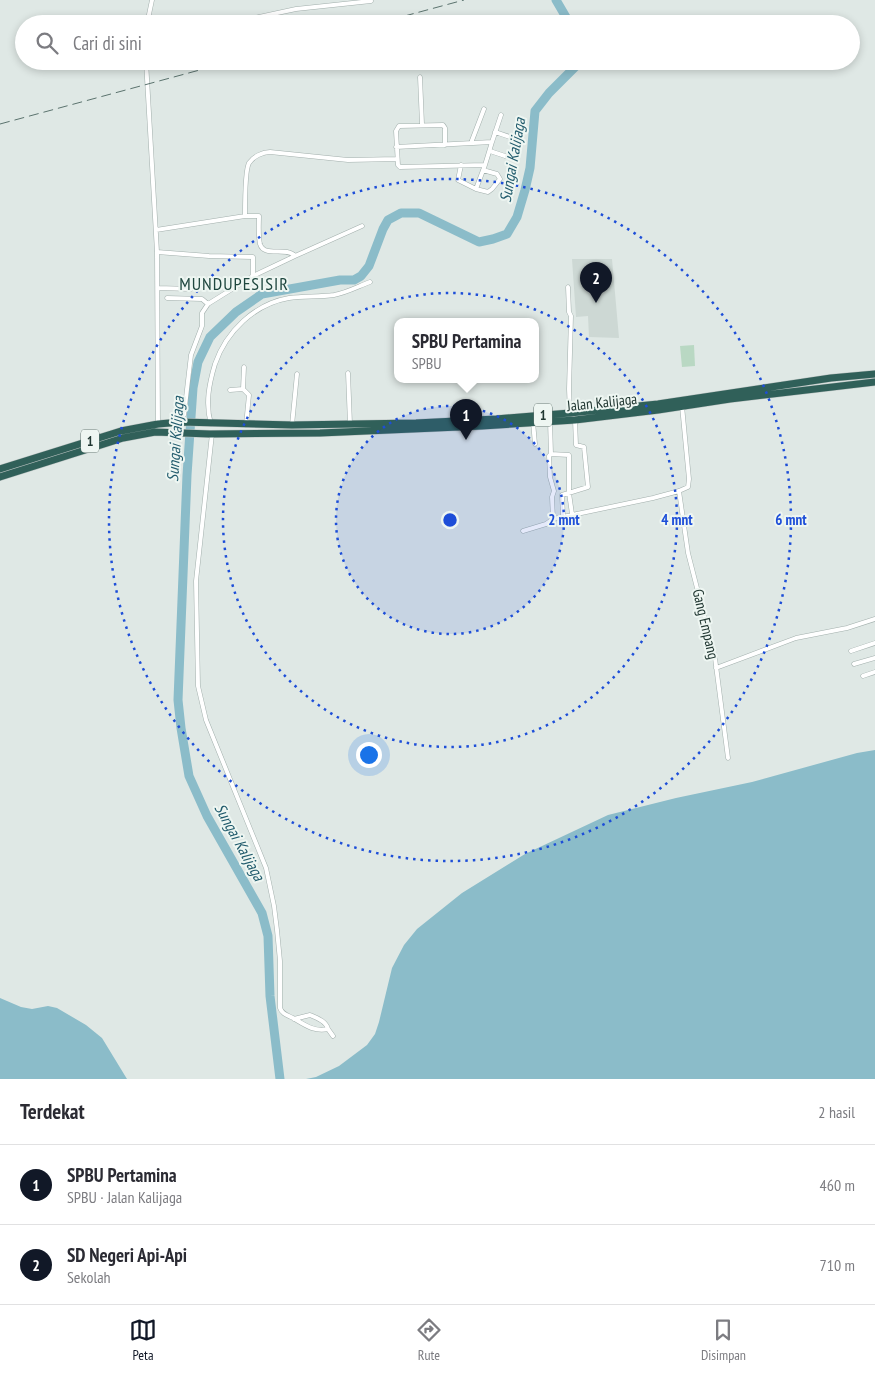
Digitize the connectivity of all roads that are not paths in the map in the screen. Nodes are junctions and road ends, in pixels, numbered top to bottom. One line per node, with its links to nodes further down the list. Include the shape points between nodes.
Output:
1 (152, 0): 3 (street)
2 (371, 1): 4 (street)
3 (149, 15)
4 (268, 15)
5 (147, 70): 25 (street)
6 (420, 78): 9 (street)
7 (484, 109): 12 (street)
8 (501, 115): 10 (street)
9 (422, 124): 14 (street, via 444,125); 15 (street, via 398,126)
10 (495, 132): 11 (street); 13 (street)
11 (510, 137)
12 (472, 142): 13 (street); 14 (street)
13 (492, 142): 16 (street)
14 (445, 144): 15 (street)
15 (396, 147): 18 (street)
16 (490, 151): 17 (street); 20 (street)
17 (505, 156)
18 (396, 159): 19 (street, via 400,167); 23 (street, via 348,160 264,153 248,166)
19 (461, 165): 20 (street); 22 (street, via 458,180)
20 (484, 165): 21 (street)
21 (483, 170): 22 (street); 22 (street, via 500,178 490,191)
22 (476, 189)
23 (245, 216): 25 (street); 27 (street, via 259,216 260,243 264,250 289,252)
24 (362, 226): 27 (street)
25 (156, 230): 26 (street)
26 (157, 252): 28 (street, via 253,257); 31 (street)
27 (294, 256): 28 (street)
28 (253, 276): 34 (street)
29 (370, 282): 48 (street, via 333,295 282,300 258,310 245,320 224,345 213,370 207,402)
30 (568, 286): 43 (street, via 571,316 569,389)
31 (158, 288): 32 (street); 47 (street)
32 (192, 289)
33 (167, 298): 34 (street, via 202,299)
34 (208, 304): 46 (street, via 202,313 202,326 191,355 184,416 173,418)
35 (244, 367): 41 (street)
36 (348, 373): 49 (street)
37 (297, 374): 51 (street)
38 (875, 374): 43 (highway, Jalan Kalijaga / 1)
39 (875, 382): 42 (highway, Jalan Kalijaga / 1)
40 (230, 390): 41 (street)
41 (243, 390): 50 (street, via 249,395)
42 (682, 406): 43 (highway, Jalan Kalijaga / 1); 57 (street, via 690,479 688,487)
43 (573, 416): 44 (highway, Jalan Kalijaga / 1); 49 (highway, Jalan Kalijaga / 1); 58 (street, via 575,444 584,447 588,487)
44 (550, 421): 45 (highway, Jalan Kalijaga / 1); 54 (street)
45 (532, 422): 52 (highway, Jalan Kalijaga / 1, via 379,431); 53 (street)
46 (172, 423): 47 (highway, 1); 48 (highway, Jalan Kalijaga / 1)
47 (158, 424): 55 (highway, 1)
48 (210, 424): 50 (highway, Jalan Kalijaga / 1)
49 (350, 424): 51 (highway, Jalan Kalijaga / 1)
50 (246, 425): 51 (highway, Jalan Kalijaga / 1)
51 (292, 425)
52 (211, 434): 56 (highway, Jalan Kalijaga / 1, via 158,432 123,438); 72 (street, via 196,581 198,686 206,720 266,868 277,930 280,1008)
53 (535, 444)
54 (552, 454): 58 (street, via 569,455); 61 (street, via 549,463 554,491)
55 (0, 469)
56 (0, 476)
57 (679, 492): 59 (street); 68 (street, Gang Empang, via 688,553)
58 (569, 493): 59 (street); 60 (street, via 562,496)
59 (572, 514): 60 (street)
60 (563, 516): 61 (street)
61 (553, 519): 62 (street)
62 (524, 531)
63 (875, 619): 68 (street, via 796,638)
64 (875, 643): 65 (street)
65 (851, 651)
66 (875, 658): 67 (street)
67 (854, 664)
68 (716, 668): 71 (street, Gang Empang)
69 (875, 672): 70 (street)
70 (863, 676)
71 (728, 758)
72 (294, 1019): 73 (street, via 314,1029); 73 (street, via 310,1015 327,1025)
73 (328, 1029): 74 (street)
74 (333, 1036)

